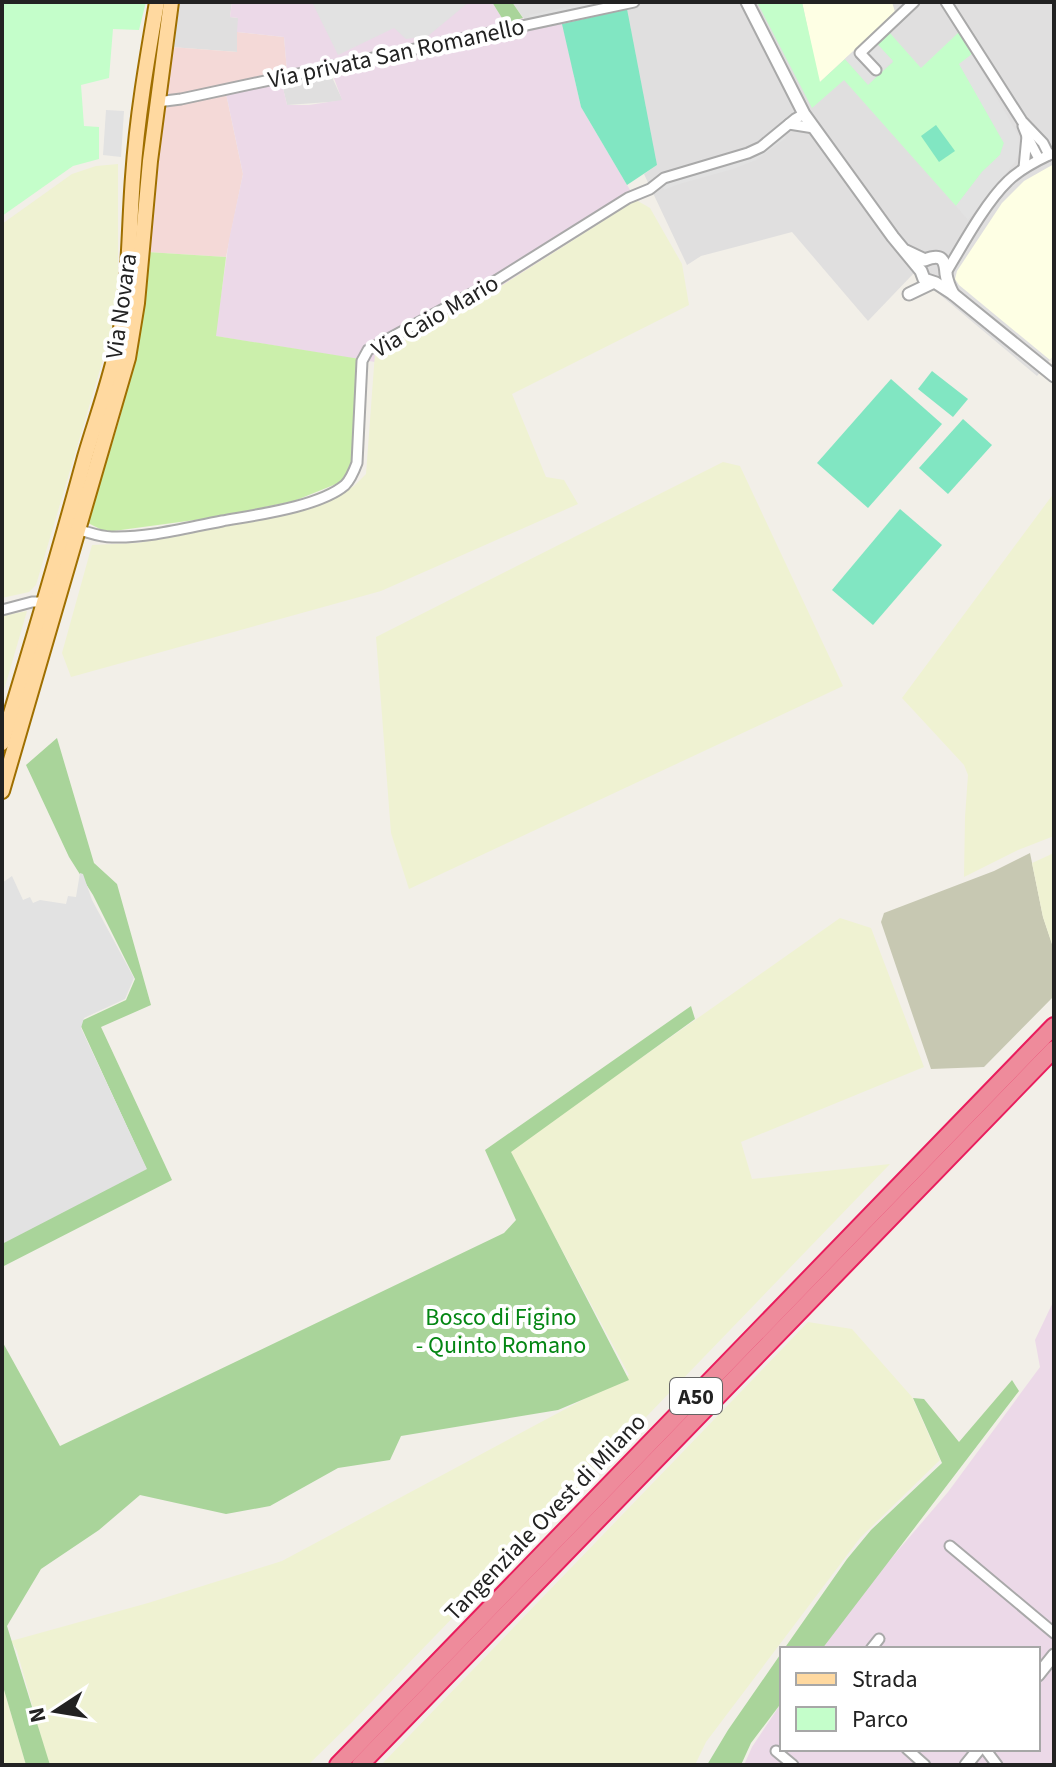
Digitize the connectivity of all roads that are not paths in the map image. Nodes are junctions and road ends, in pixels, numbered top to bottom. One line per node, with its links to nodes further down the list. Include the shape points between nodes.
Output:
1 (157, 2): 9 (main road, Via Novara)
2 (171, 2): 10 (main road, Via Novara)
3 (634, 2): 10 (street, Via privata San Romanello)
4 (914, 2): 7 (street, via 860,53)
5 (946, 2): 12 (street)
6 (749, 5): 8 (street)
7 (876, 70)
8 (795, 98): 11 (street); 13 (street)
9 (141, 100): 10 (main road); 23 (main road, Via Novara, via 122,325)
10 (157, 102): 23 (main road, Via Novara, via 128,358)
11 (804, 114): 13 (street, Via Caio Mario); 14 (street)
12 (1022, 121): 15 (street); 16 (street)
13 (789, 124): 14 (street); 23 (street, Via Caio Mario, via 748,153 664,178 497,280 368,350 362,361 357,463 351,478 329,494 147,536 108,537)
14 (814, 128): 20 (street, via 902,249)
15 (1027, 136): 16 (street); 17 (street)
16 (1047, 155): 17 (street)
17 (1024, 168): 18 (street, via 1004,185)
18 (961, 247): 19 (street); 20 (street)
19 (938, 257): 20 (street, via 945,263)
20 (933, 274): 21 (street); 22 (street)
21 (911, 292)
22 (1054, 376)
23 (72, 528): 24 (main road, Via Novara)
24 (51, 602): 25 (street); 26 (main road, Via Novara); 27 (main road, Via Novara)
25 (2, 610)
26 (2, 743)
27 (2, 791)
28 (1054, 1026): 38 (highway, Tangenziale Ovest di Milano / A50)
29 (1054, 1049): 39 (highway, Tangenziale Ovest di Milano / A50)
30 (950, 1546): 31 (street)
31 (1054, 1633)
32 (879, 1639): 33 (street)
33 (873, 1647)
34 (1054, 1655): 35 (street)
35 (1040, 1672)
36 (776, 1751): 40 (street)
37 (909, 1751): 41 (street)
38 (338, 1765)
39 (360, 1765)
40 (793, 1765)
41 (925, 1765)

